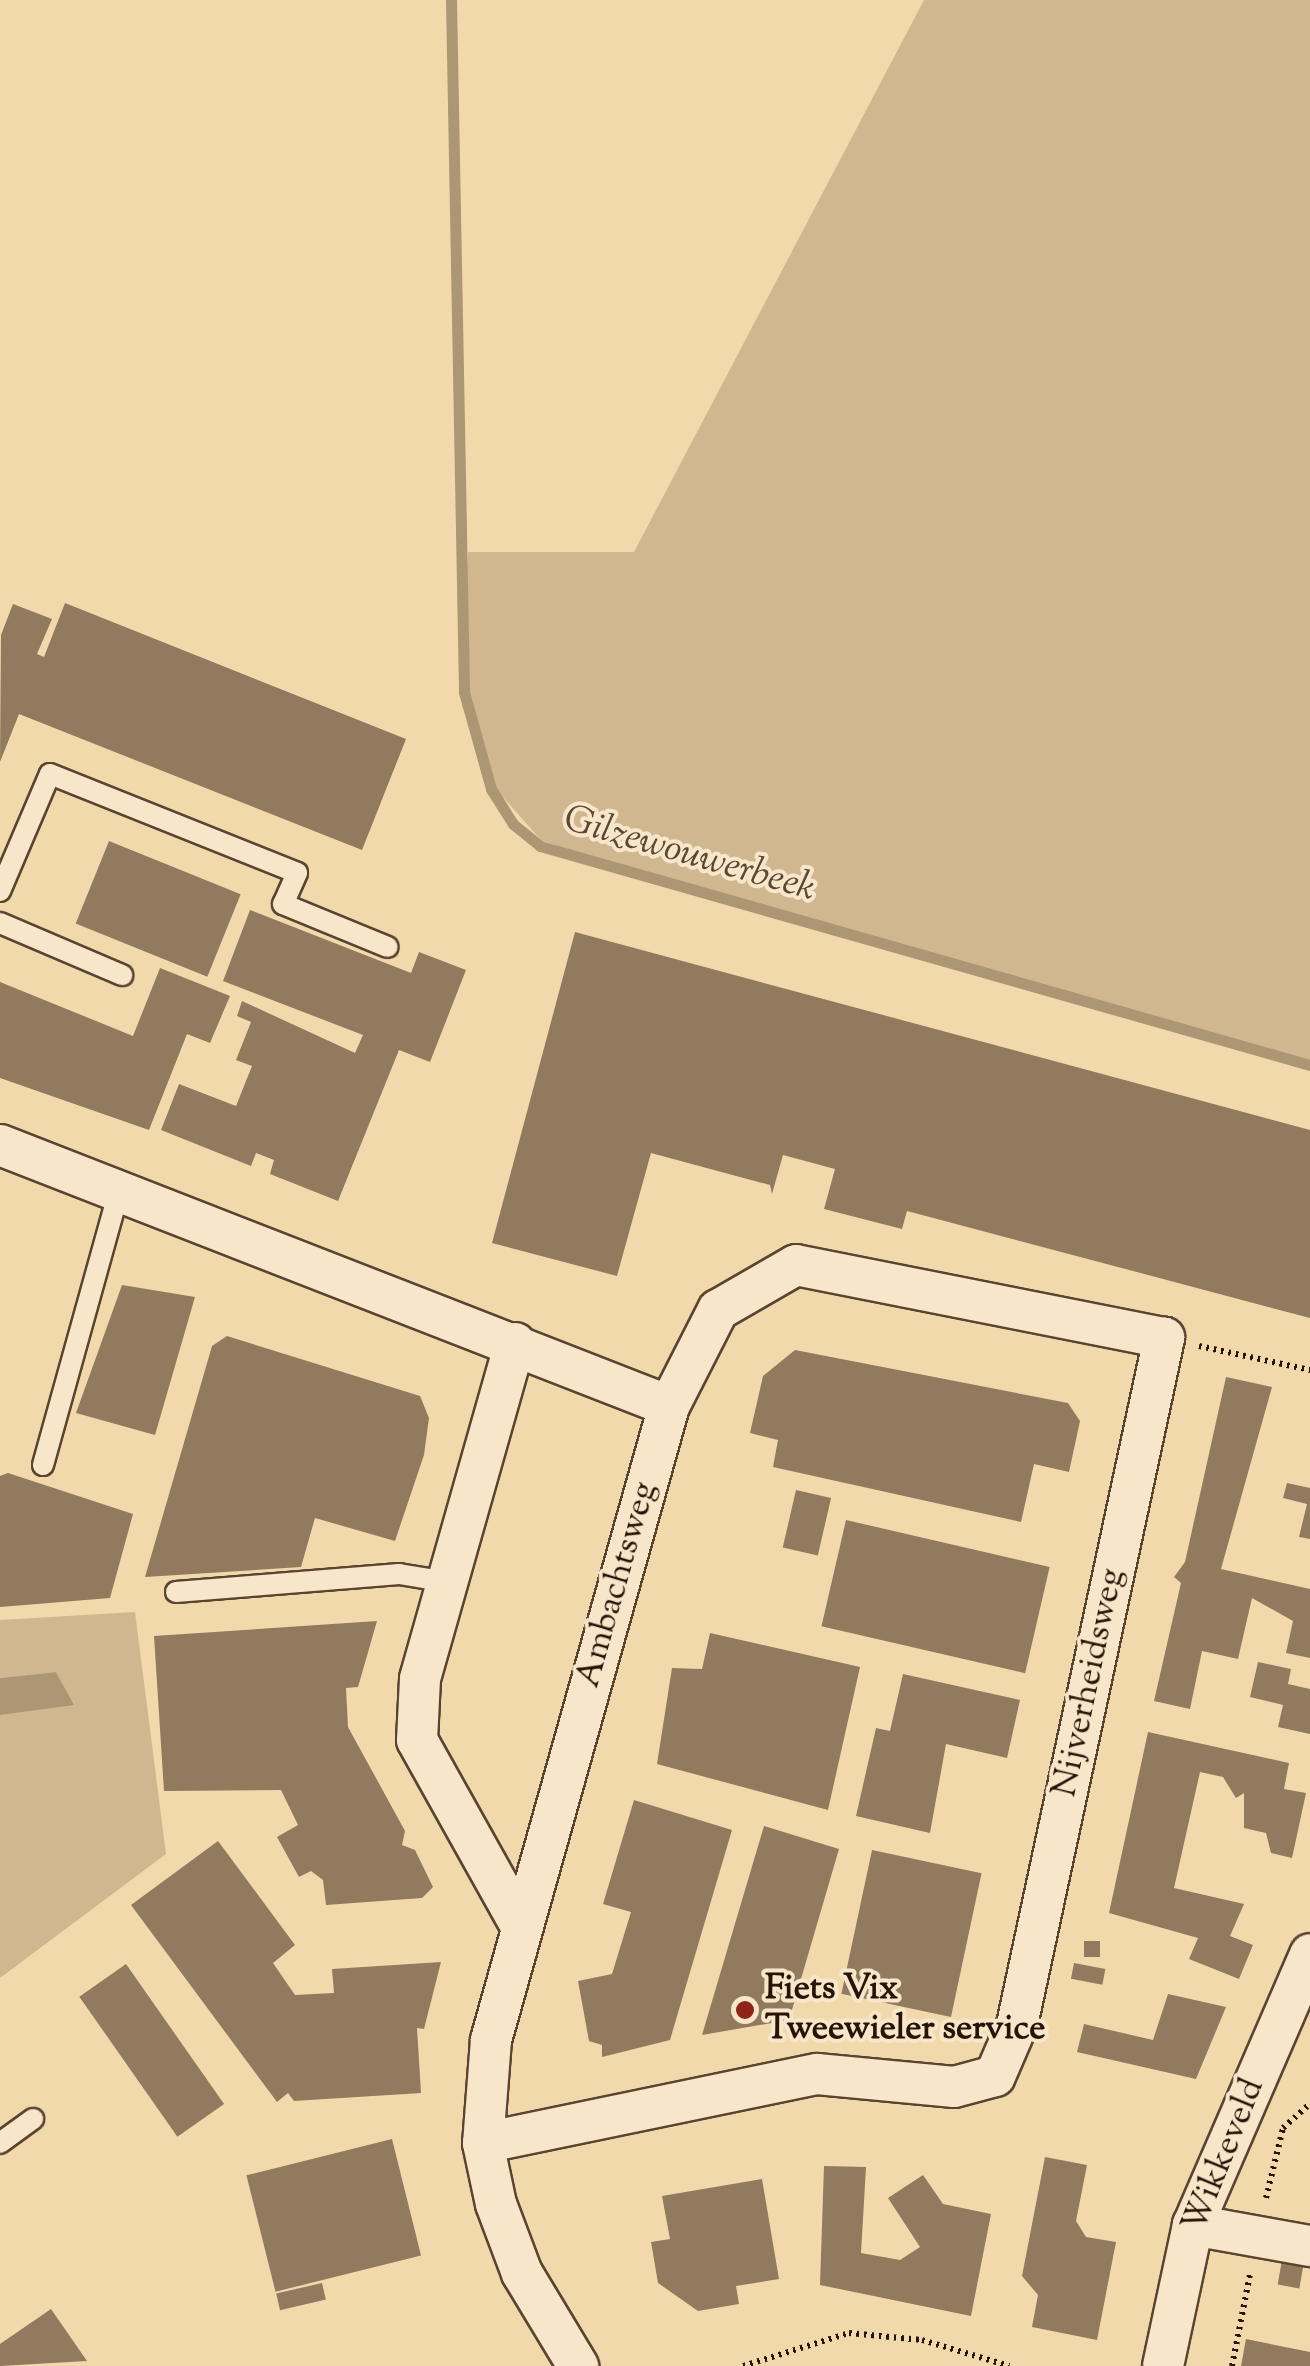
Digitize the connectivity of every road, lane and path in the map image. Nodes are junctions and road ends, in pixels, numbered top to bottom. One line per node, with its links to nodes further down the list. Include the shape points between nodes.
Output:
1 (8, 850): 2 (lane); 4 (lane, via 50,774 298,873 282,904)
2 (0, 891)
3 (0, 922): 5 (lane)
4 (388, 947)
5 (122, 975)
6 (0, 1145): 7 (street)
7 (119, 1190): 9 (street); 12 (lane)
8 (1164, 1338): 10 (path); 11 (street, via 796,1264 718,1310); 20 (street, Nijverheidsweg, via 1017,2025 995,2076 954,2087 817,2074)
9 (515, 1343): 11 (street); 13 (street)
10 (1310, 1370)
11 (669, 1406): 15 (street, Ambachtsweg)
12 (43, 1465)
13 (448, 1582): 14 (lane, via 399,1574); 15 (street, via 420,1679 418,1740)
14 (176, 1592)
15 (520, 1924): 20 (street, Ambachtsweg, via 491,2040)
16 (1310, 1954): 17 (street, Wikkeveld)
17 (1298, 2010): 21 (street, Wikkeveld)
18 (32, 2120): 19 (lane)
19 (0, 2143)
20 (482, 2144): 23 (street, Ambachtsweg, via 522,2273)
21 (1193, 2225): 22 (street); 26 (street, Wikkeveld)
22 (1310, 2246)
23 (578, 2366)
24 (744, 2366): 25 (path, via 849,2334 922,2340)
25 (1008, 2366)
26 (1163, 2366)

